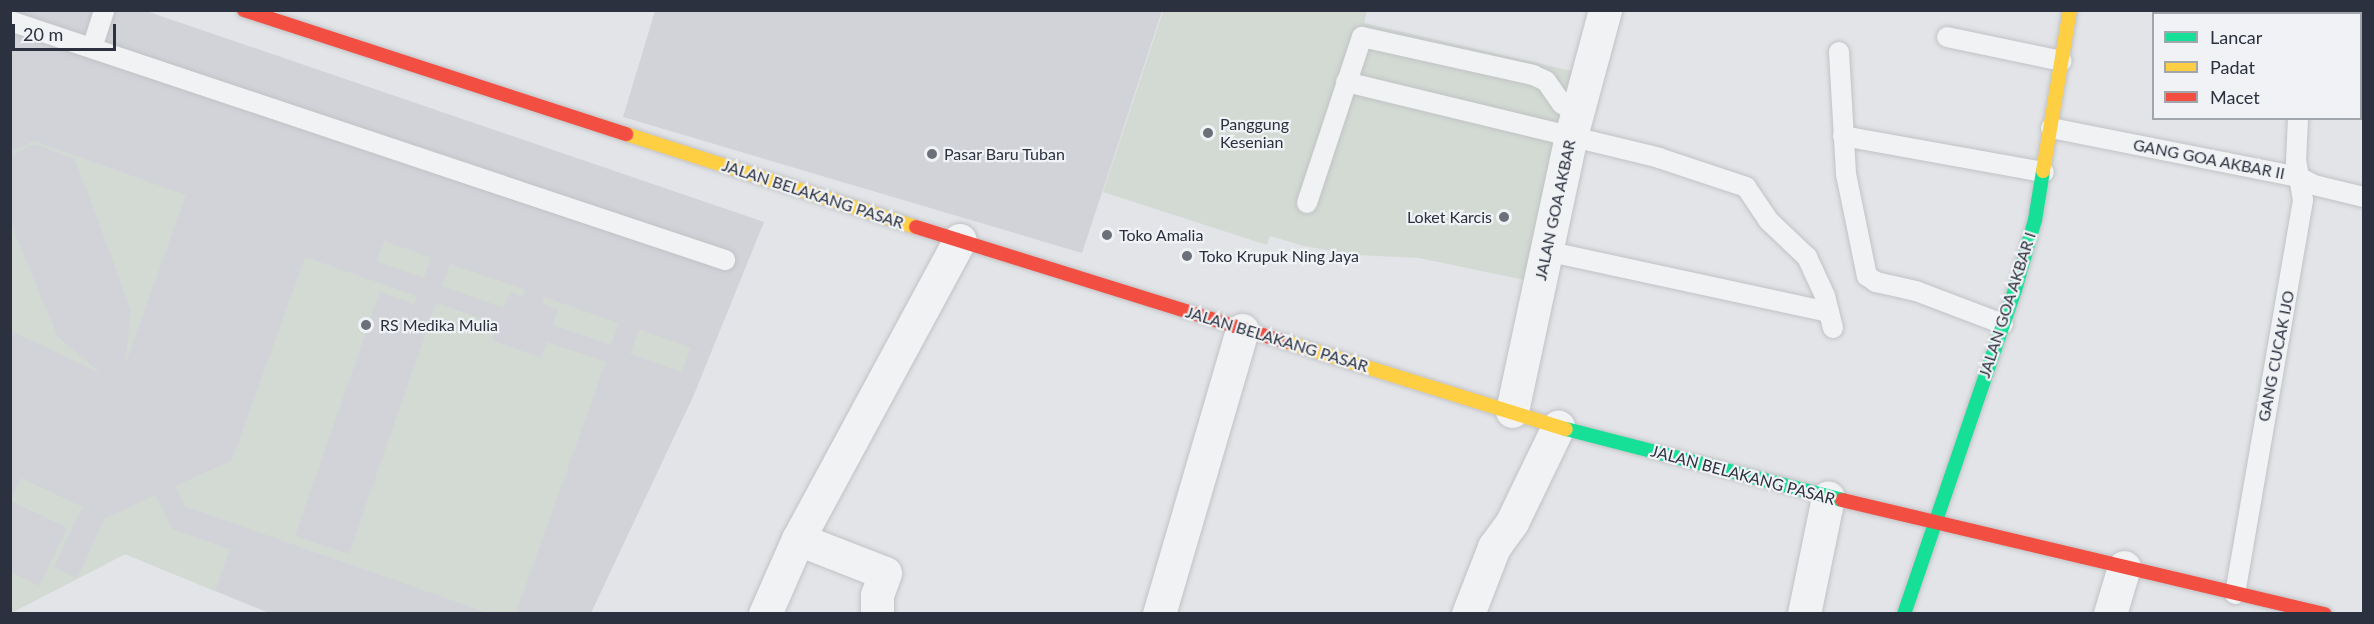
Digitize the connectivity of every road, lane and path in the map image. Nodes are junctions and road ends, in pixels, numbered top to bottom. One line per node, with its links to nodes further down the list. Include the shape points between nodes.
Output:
1 (104, 10): 7 (lane)
2 (244, 10): 19 (street, JALAN BELAKANG PASAR)
3 (1605, 10): 12 (street, JALAN GOA AKBAR)
4 (2070, 10): 9 (street, JALAN GOA AKBAR I)
5 (10, 21): 7 (lane)
6 (1947, 37): 9 (lane)
7 (92, 48): 21 (lane)
8 (1839, 52): 14 (lane)
9 (2062, 61): 13 (street, JALAN GOA AKBAR I)
10 (1346, 82): 12 (lane); 12 (lane, via 1362,37 1375,37 1533,75 1546,81); 18 (lane)
11 (2298, 120): 16 (lane, GANG CUCAK IJO, via 2295,144)
12 (1574, 124): 20 (street, JALAN GOA AKBAR); 20 (lane, via 1746,187 1768,220 1807,257 1831,320)
13 (2051, 128): 15 (street, JALAN GOA AKBAR I); 16 (lane, GANG GOA AKBAR II)
14 (1843, 136): 15 (lane); 22 (lane, via 1849,196 1867,276)
15 (2044, 172): 22 (street, JALAN GOA AKBAR I, via 2035,220)
16 (2299, 177): 17 (lane, GANG GOA AKBAR II, via 2314,185); 30 (lane, GANG CUCAK IJO, via 2303,200 2295,256 2265,407)
17 (2364, 197)
18 (1307, 203)
19 (960, 240): 23 (street, JALAN BELAKANG PASAR); 28 (street)
20 (1546, 250): 24 (street, JALAN GOA AKBAR)
21 (725, 260)
22 (2003, 324): 27 (street, JALAN GOA AKBAR I)
23 (1242, 330): 24 (street, JALAN BELAKANG PASAR); 33 (street)
24 (1512, 411): 25 (street, JALAN BELAKANG PASAR)
25 (1558, 427): 26 (street, JALAN BELAKANG PASAR); 34 (street, via 1512,522 1494,547)
26 (1828, 497): 27 (street, JALAN BELAKANG PASAR); 35 (street)
27 (1935, 523): 29 (street, JALAN BELAKANG PASAR); 36 (street, JALAN GOA AKBAR I)
28 (798, 539): 31 (street); 32 (street, via 885,573 877,595)
29 (2124, 567): 30 (street, JALAN BELAKANG PASAR); 37 (street)
30 (2235, 594): 38 (street, JALAN BELAKANG PASAR)
31 (765, 614)
32 (877, 614)
33 (1159, 614)
34 (1468, 614)
35 (1804, 614)
36 (1904, 614)
37 (2110, 614)
38 (2325, 614)

